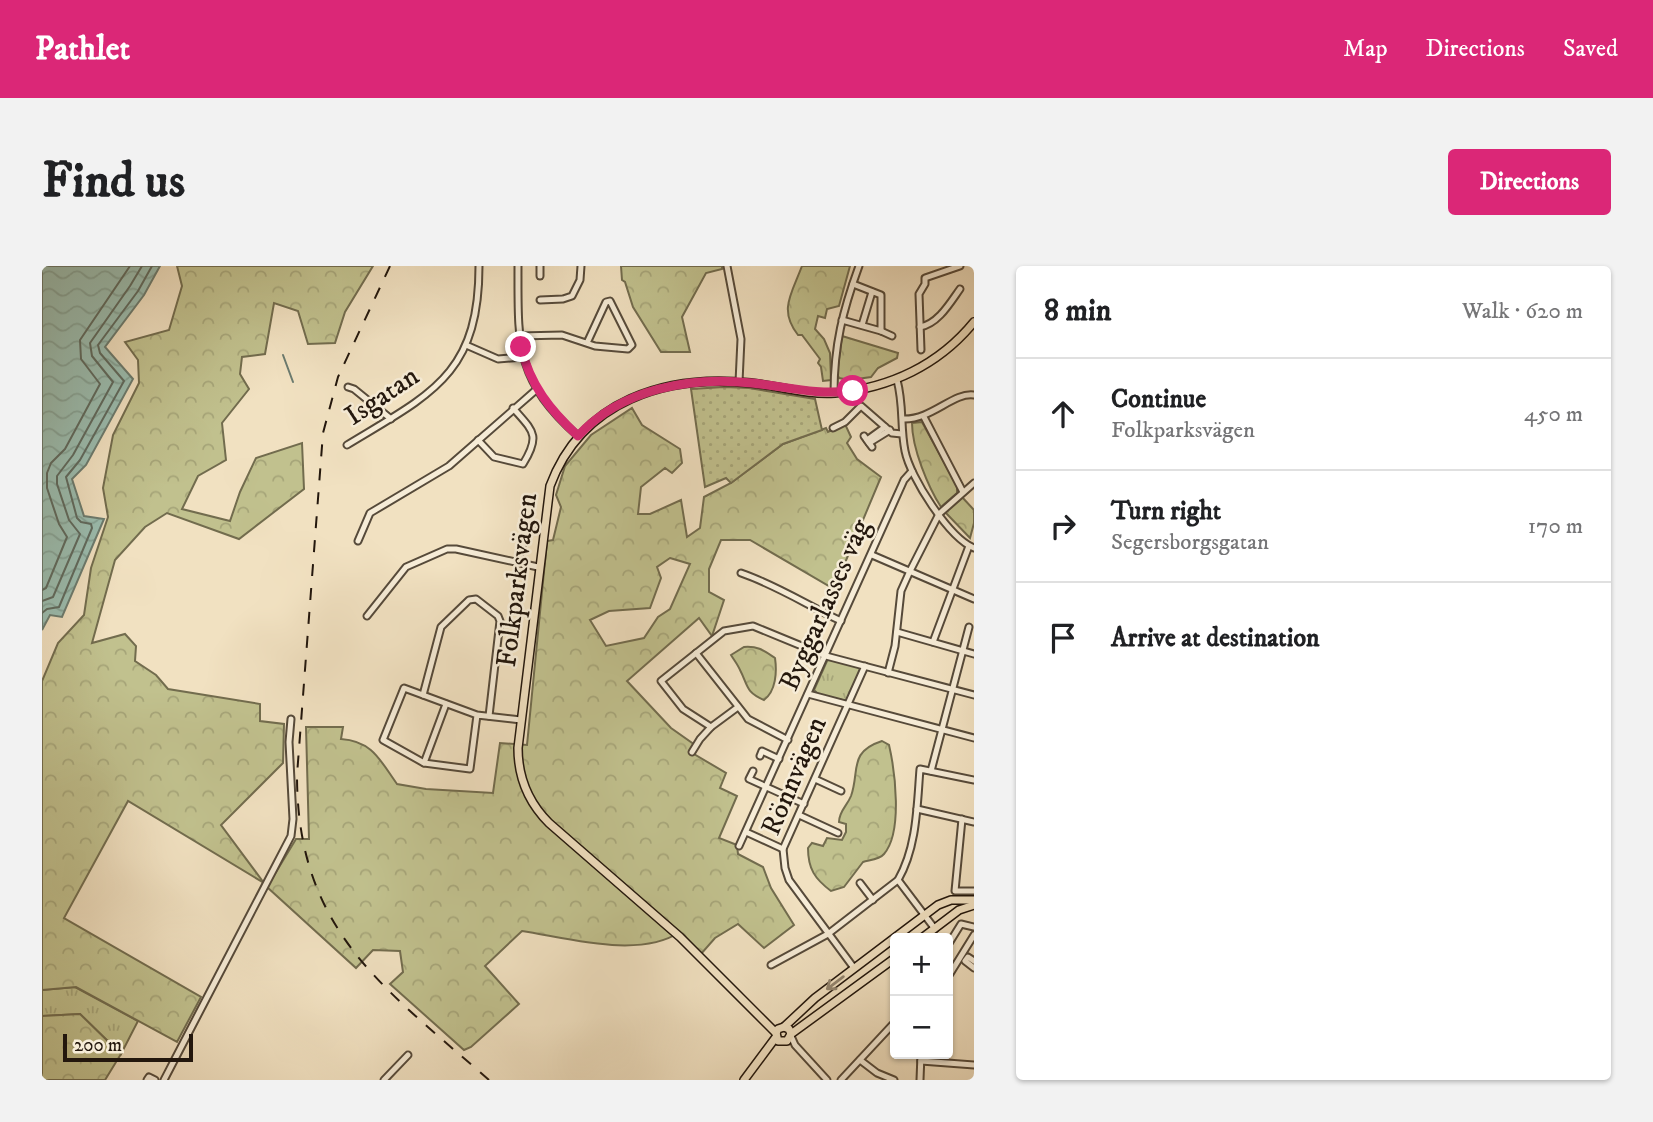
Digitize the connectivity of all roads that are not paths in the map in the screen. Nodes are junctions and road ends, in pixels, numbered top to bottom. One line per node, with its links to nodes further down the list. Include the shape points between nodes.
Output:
1 (480, 266): 23 (street, Isgatan, via 477,309)
2 (517, 266): 20 (street)
3 (540, 266): 8 (street)
4 (580, 266): 14 (street, via 580,280 572,296)
5 (727, 266): 27 (street, via 741,338)
6 (859, 266): 9 (street)
7 (960, 266): 18 (street, via 925,278 919,294)
8 (540, 276)
9 (853, 284): 11 (street); 15 (street)
10 (960, 289): 18 (street, via 938,317)
11 (872, 292): 12 (street); 17 (street)
12 (881, 295): 13 (street); 19 (street)
13 (890, 296)
14 (540, 300)
15 (842, 320): 17 (street); 30 (street)
16 (974, 322): 26 (main road, Folkparksvägen, via 940,355)
17 (862, 325): 19 (street)
18 (920, 327): 24 (street)
19 (881, 331): 21 (street)
20 (519, 336): 22 (street, via 554,334); 25 (street)
21 (892, 336)
22 (587, 343): 22 (street, via 614,350 631,348 610,300)
23 (466, 345): 25 (street, via 493,358); 34 (street, Isgatan, via 432,391)
24 (921, 350)
25 (523, 357): 29 (street)
26 (897, 380): 30 (main road, Folkparksvägen); 35 (street)
27 (739, 382): 30 (main road, Folkparksvägen); 39 (main road, Folkparksvägen, via 703,382 642,394 599,416)
28 (348, 387): 34 (street)
29 (537, 389): 32 (street); 39 (street, via 547,406)
30 (834, 393)
31 (974, 395): 33 (street, via 964,395)
32 (513, 408): 40 (street); 40 (street, via 533,430 523,464 494,457)
33 (923, 417): 35 (street); 45 (street)
34 (391, 419): 42 (street, Isgatan)
35 (903, 419): 38 (street)
36 (832, 428): 37 (street, via 861,407)
37 (888, 428): 38 (street); 41 (street)
38 (902, 434): 43 (street)
39 (578, 436): 52 (main road, Folkparksvägen, via 563,455 550,486)
40 (478, 440): 48 (street, via 449,466 370,513)
41 (868, 441)
42 (347, 445)
43 (912, 471): 46 (street); 50 (street, Byggarlasses väg)
44 (974, 483): 45 (street)
45 (963, 492): 46 (street)
46 (939, 514): 49 (street); 53 (street)
47 (532, 525): 51 (street)
48 (358, 541)
49 (972, 547): 55 (street)
50 (872, 555): 53 (street); 58 (street, Byggarlasses väg)
51 (517, 563): 52 (street); 57 (street, via 447,549 406,567)
52 (538, 566): 78 (main road, Folkparksvägen)
53 (910, 571): 55 (street); 60 (street, via 901,592)
54 (741, 573): 58 (street, via 777,586)
55 (954, 590): 56 (street); 61 (street)
56 (974, 599)
57 (367, 616)
58 (841, 621): 65 (street, Byggarlasses väg)
59 (969, 627): 62 (street)
60 (897, 632): 61 (street); 67 (street)
61 (933, 642): 62 (street)
62 (962, 651): 64 (street); 68 (street)
63 (696, 653): 65 (street, via 724,631 753,626); 74 (street); 79 (street, via 661,681 683,709)
64 (974, 654)
65 (826, 656): 66 (street); 69 (street, Byggarlasses väg)
66 (865, 666): 67 (street); 73 (street, Rönnvägen)
67 (888, 673): 68 (street)
68 (952, 689): 71 (street); 80 (street)
69 (808, 694): 73 (street); 82 (street, Byggarlasses väg)
70 (423, 695): 72 (street); 76 (street, via 441,627 469,600 476,599 500,621); 86 (street, via 404,688 383,740)
71 (974, 695)
72 (446, 704): 75 (street); 86 (street)
73 (848, 705): 80 (street); 89 (street, Rönnvägen)
74 (738, 707): 79 (street); 82 (street, via 754,724)
75 (477, 715): 76 (street); 86 (street, via 470,769)
76 (489, 716): 78 (street)
77 (291, 719): 127 (street, via 291,836)
78 (520, 720): 122 (main road, Folkparksvägen, via 520,775 542,816)
79 (711, 727): 83 (street)
80 (942, 730): 81 (street); 88 (street)
81 (974, 738)
82 (788, 740): 85 (street, Byggarlasses väg)
83 (692, 752)
84 (760, 755): 85 (street, via 762,751)
85 (779, 759): 91 (street, Byggarlasses väg)
86 (424, 763)
87 (753, 771): 91 (street, via 750,779)
88 (931, 771): 90 (street); 94 (street, via 920,769)
89 (815, 779): 92 (street); 93 (street, Rönnvägen)
90 (974, 780)
91 (766, 787): 93 (street); 98 (street, Byggarlasses väg)
92 (841, 790)
93 (804, 804): 95 (street, Rönnvägen)
94 (917, 809): 96 (street); 102 (street)
95 (799, 815): 99 (street); 101 (street, Rönnvägen)
96 (962, 820): 97 (street); 104 (street, via 955,891)
97 (974, 822)
98 (746, 832): 100 (street, Byggarlasses väg); 101 (street)
99 (838, 833)
100 (739, 846)
101 (783, 849): 112 (street, Rönnvägen, via 789,880)
102 (898, 880): 105 (street); 108 (street)
103 (860, 883): 105 (street)
104 (974, 891)
105 (873, 900): 112 (street)
106 (974, 900): 108 (main road, via 948,901)
107 (974, 905): 110 (main road, via 959,910)
108 (924, 915): 110 (street); 118 (main road)
109 (974, 927): 113 (street, via 961,924)
110 (935, 929): 111 (main road)
111 (929, 933)
112 (828, 934): 117 (street); 118 (street, Rönnvägen)
113 (953, 938)
114 (973, 939): 120 (street)
115 (974, 961): 119 (street, via 968,957 965,961)
116 (890, 962): 122 (main road)
117 (771, 965)
118 (854, 968): 122 (main road, one-way to 122, via 799,1010)
119 (974, 968)
120 (953, 969)
121 (890, 1027): 124 (street)
122 (785, 1036): 129 (main road); 130 (street)
123 (408, 1055): 128 (street)
124 (860, 1060): 131 (street); 132 (street)
125 (921, 1061): 126 (street); 133 (street)
126 (974, 1065)
127 (164, 1080)
128 (384, 1080)
129 (744, 1080)
130 (827, 1080)
131 (841, 1080)
132 (894, 1080)
133 (920, 1080)

